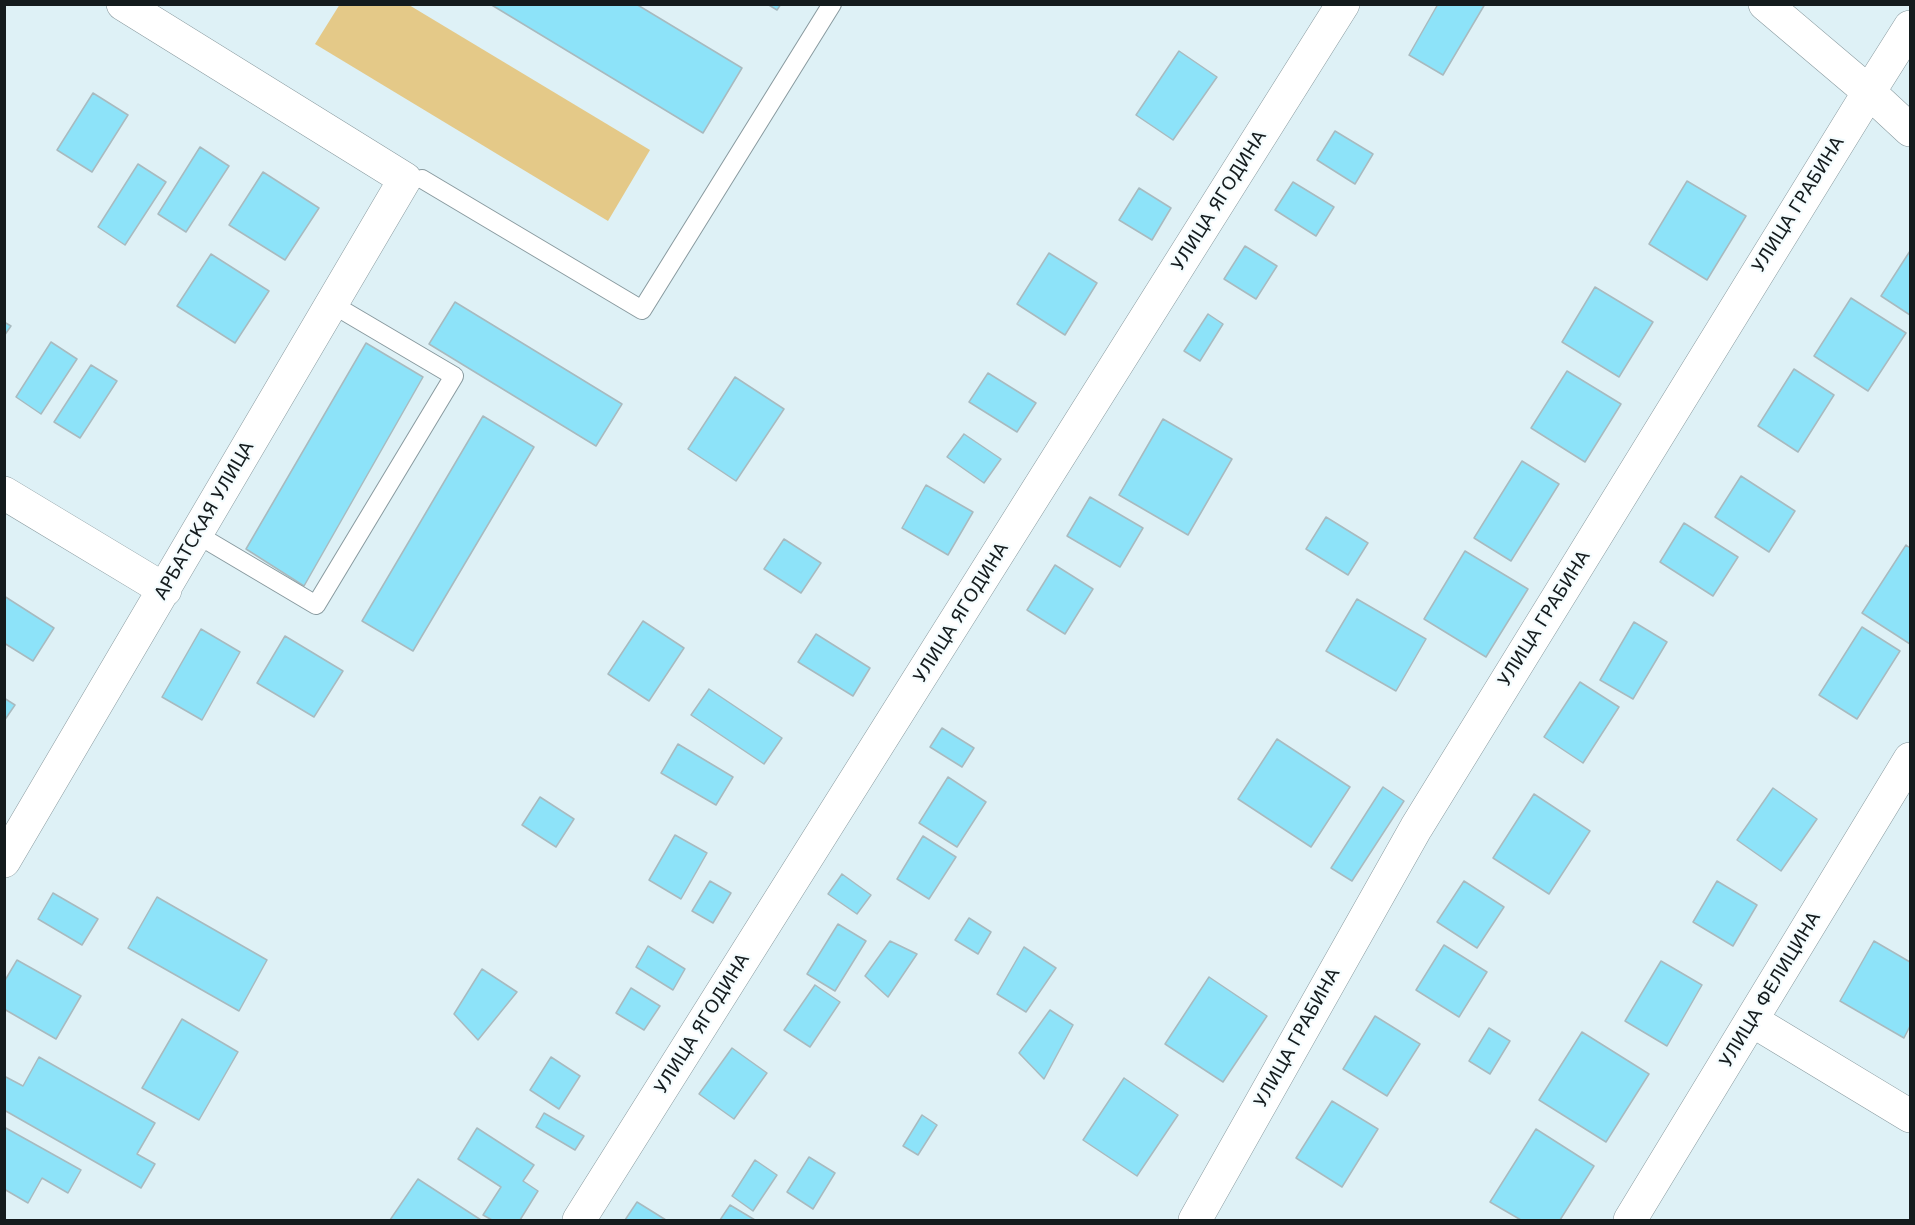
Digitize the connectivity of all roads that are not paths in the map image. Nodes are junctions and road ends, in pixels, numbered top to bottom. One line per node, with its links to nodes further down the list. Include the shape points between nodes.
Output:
1 (123, 4): 8 (street)
2 (832, 4): 8 (lane, via 642,310)
3 (1343, 4): 17 (street, УЛИЦА ЯГОДИНА)
4 (1765, 4): 6 (street)
5 (1911, 27): 6 (street, УЛИЦА ГРАБИНА)
6 (1869, 92): 7 (street); 18 (street, УЛИЦА ГРАБИНА, via 1416,828)
7 (1911, 130)
8 (413, 179): 9 (street, АРБАТСКАЯ УЛИЦА)
9 (332, 304): 11 (street, АРБАТСКАЯ УЛИЦА); 11 (lane, via 454,376 316,605)
10 (4, 493): 12 (street)
11 (198, 534): 12 (street, АРБАТСКАЯ УЛИЦА)
12 (165, 590): 14 (street, АРБАТСКАЯ УЛИЦА)
13 (1911, 759): 15 (street, УЛИЦА ФЕЛИЦИНА)
14 (4, 861)
15 (1753, 1021): 16 (street); 19 (street, УЛИЦА ФЕЛИЦИНА)
16 (1911, 1116)
17 (579, 1221)
18 (1195, 1221)
19 (1630, 1221)

